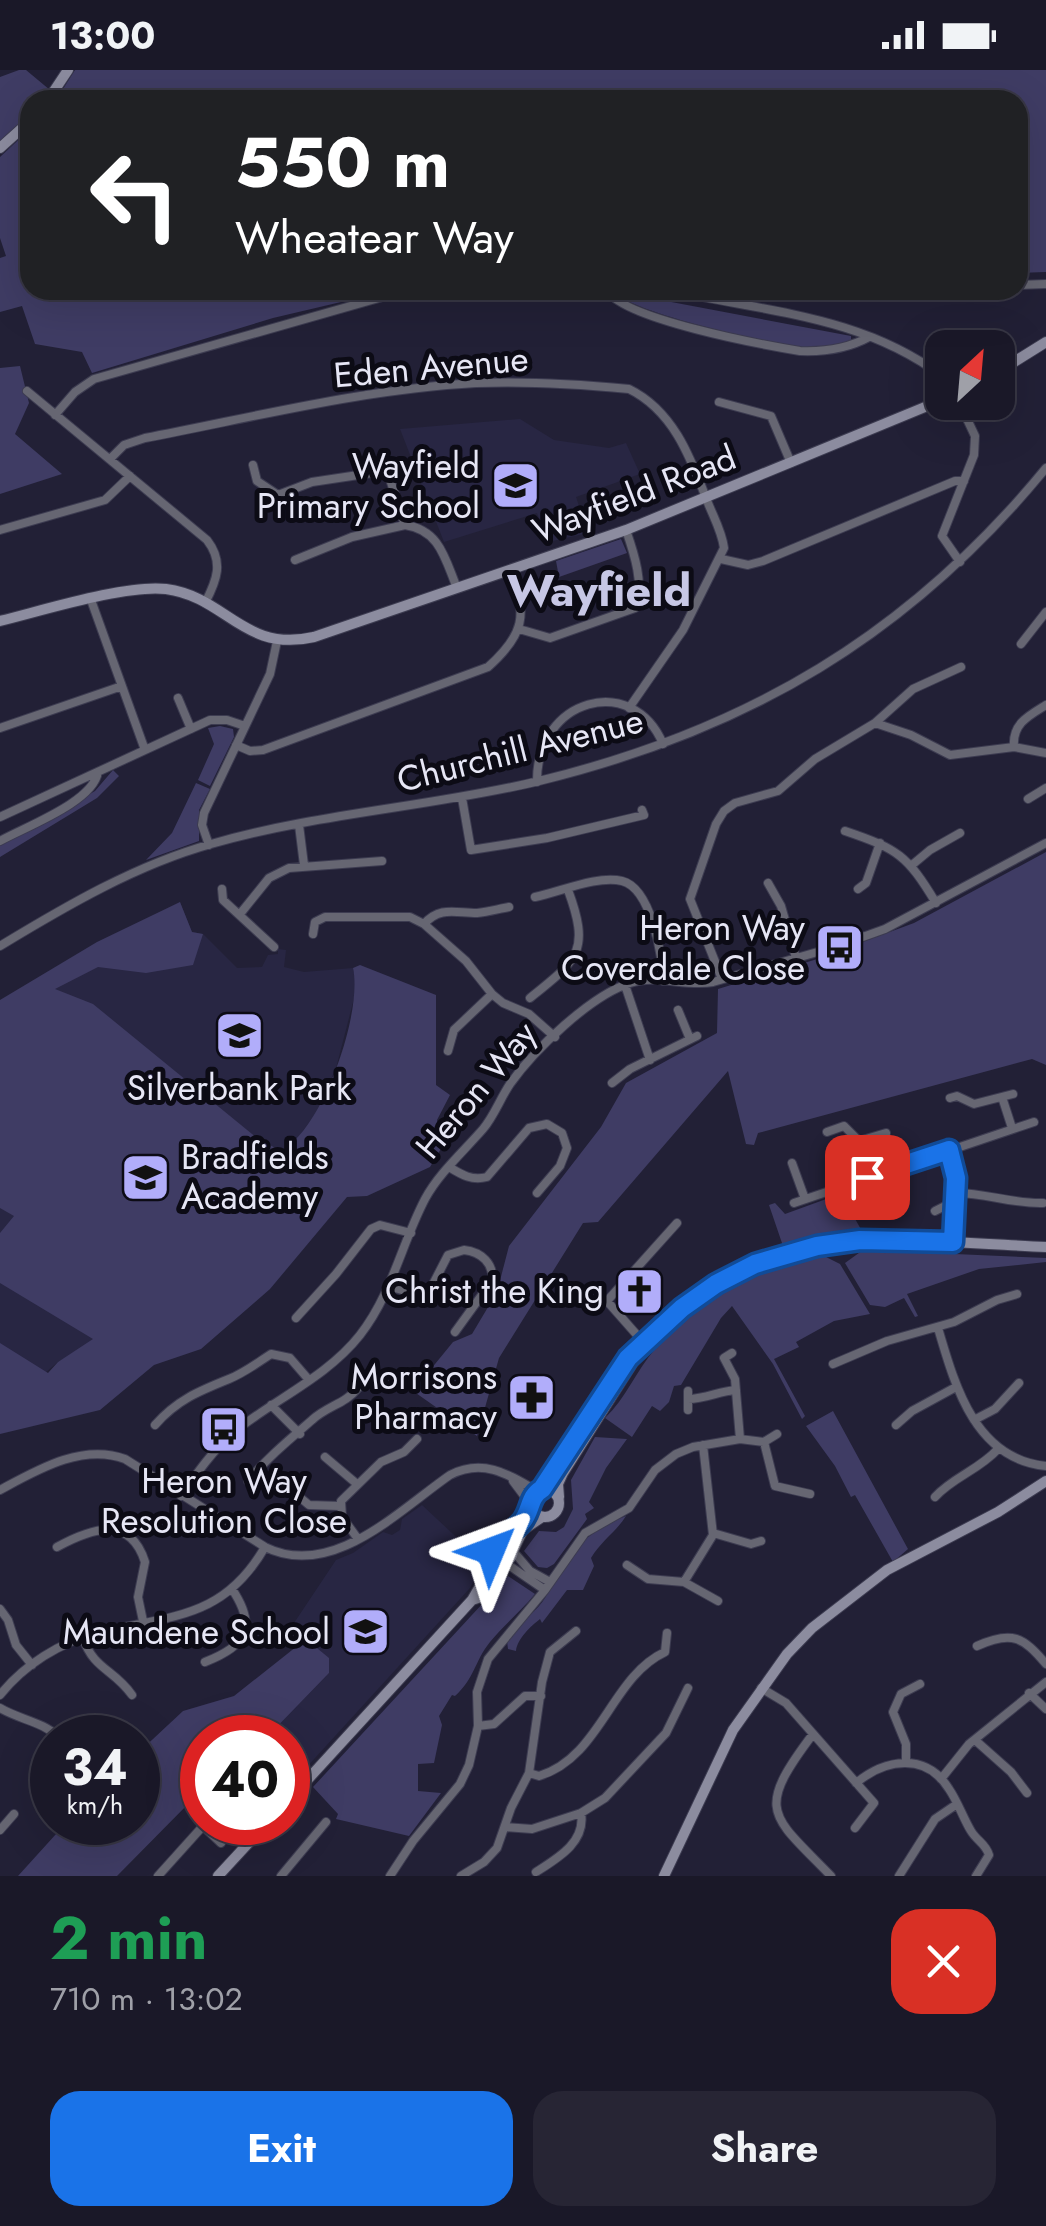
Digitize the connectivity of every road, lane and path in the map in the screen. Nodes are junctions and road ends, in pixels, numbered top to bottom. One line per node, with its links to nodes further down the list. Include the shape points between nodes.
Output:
1 (20, 130): 2 (street)
2 (0, 148)
3 (372, 300): 13 (street, via 94,379)
4 (615, 300): 6 (street, via 800,351 821,352)
5 (728, 300): 6 (street)
6 (869, 337): 9 (street)
7 (1046, 342): 8 (street)
8 (1015, 361)
9 (925, 365)
10 (27, 392): 13 (street)
11 (724, 406): 16 (street, via 771,416)
12 (925, 407): 16 (street, Wayfield Road)
13 (55, 415): 15 (street)
14 (968, 420): 20 (street, via 974,455)
15 (110, 459): 19 (street); 21 (street, Eden Avenue, via 134,441 364,395 475,384 585,385 629,389 651,402 678,434)
16 (791, 463): 21 (street, Wayfield Road)
17 (252, 465): 22 (street, via 257,482 278,495 384,466)
18 (1046, 468): 27 (street, Churchill Avenue)
19 (130, 476): 23 (street, via 104,500); 31 (street, via 214,550 218,574)
20 (964, 480): 26 (street, via 748,565); 27 (street, via 942,536)
21 (706, 498): 24 (street, Wayfield Road); 26 (street, Eden Avenue, via 722,538)
22 (405, 525): 25 (street, via 352,536); 29 (street, via 438,541)
23 (0, 530)
24 (626, 530): 28 (street, Wayfield Road); 34 (street, via 636,561 636,608 550,638)
25 (295, 560)
26 (720, 560): 41 (street, via 678,638)
27 (960, 562): 46 (street, Churchill Avenue, via 855,648 758,704)
28 (510, 570): 29 (street, Wayfield Road); 34 (street, via 522,608)
29 (457, 588): 35 (street, Wayfield Road, via 314,638)
30 (91, 600): 31 (street, via 154,588); 33 (street); 38 (street)
31 (205, 603): 35 (street)
32 (1046, 612): 36 (street)
33 (0, 621)
34 (519, 629): 47 (street, via 488,668 263,750)
35 (277, 641): 43 (street, via 270,674)
36 (1021, 644)
37 (961, 667): 42 (street, via 920,684)
38 (122, 686): 44 (street); 49 (street)
39 (178, 698): 45 (street)
40 (1046, 704): 48 (street, via 1018,725)
41 (629, 708): 46 (street); 52 (street, via 600,702 569,712 542,742)
42 (875, 723): 48 (street, via 950,755); 81 (street, via 778,791 735,804 719,818 690,899)
43 (245, 726): 45 (street, via 210,720); 47 (street)
44 (0, 728)
45 (191, 729): 49 (street)
46 (662, 744): 52 (street, Churchill Avenue)
47 (236, 745): 64 (street, via 202,819)
48 (1014, 747): 50 (street)
49 (145, 750): 51 (street)
50 (1046, 753)
51 (98, 772): 57 (street); 61 (street, via 83,796)
52 (537, 782): 54 (street, Churchill Avenue)
53 (1046, 788): 55 (street)
54 (462, 798): 56 (street, via 471,850 577,831 644,815); 58 (street, Churchill Avenue)
55 (1028, 799)
56 (642, 810)
57 (0, 817)
58 (299, 825): 64 (street, Churchill Avenue); 66 (street)
59 (844, 831): 62 (street)
60 (960, 834): 67 (street)
61 (0, 841)
62 (880, 843): 67 (street); 70 (street)
63 (1046, 843): 73 (street, Heron Way)
64 (209, 844): 78 (street, Churchill Avenue, via 94,892)
65 (382, 861): 66 (street)
66 (304, 865): 75 (street, via 268,878)
67 (912, 866): 73 (street)
68 (768, 884): 80 (street)
69 (222, 889): 75 (street, via 223,900)
70 (858, 889)
71 (568, 890): 72 (street); 82 (street, via 610,880 632,886 654,929); 85 (street, via 578,950)
72 (535, 898)
73 (936, 903): 80 (street, Heron Way, via 870,935)
74 (509, 906): 76 (street, via 444,910)
75 (240, 914): 79 (street)
76 (424, 924): 77 (street, via 399,916 325,917 315,922); 84 (street)
77 (313, 934)
78 (0, 946)
79 (274, 947)
80 (796, 958): 81 (street, Heron Way)
81 (722, 979): 82 (street, Heron Way)
82 (664, 981): 83 (street, Heron Way)
83 (625, 985): 87 (street, Heron Way); 89 (street)
84 (492, 994): 87 (street); 88 (street, via 454,1030)
85 (530, 998)
86 (678, 1010): 89 (street, via 694,1037)
87 (554, 1037): 99 (street, Heron Way)
88 (448, 1050)
89 (650, 1060): 90 (street)
90 (612, 1083)
91 (1013, 1094): 92 (street)
92 (1002, 1097): 93 (street, via 974,1104); 95 (street)
93 (950, 1098)
94 (1034, 1122): 95 (street)
95 (1012, 1128): 97 (street)
96 (827, 1132): 100 (street, via 844,1126 859,1141 881,1135)
97 (949, 1150): 100 (street); 103 (street)
98 (792, 1162): 104 (street)
99 (449, 1167): 102 (street, via 465,1177 487,1177 530,1128 547,1124 562,1132 568,1148); 110 (street, Heron Way)
100 (888, 1169): 101 (street)
101 (847, 1185): 104 (street); 107 (street)
102 (536, 1193)
103 (956, 1197): 106 (street, via 977,1193); 108 (street); 111 (street)
104 (804, 1199): 105 (street)
105 (794, 1203)
106 (1043, 1203)
107 (864, 1209)
108 (936, 1211)
109 (676, 1223): 118 (street, via 607,1301)
110 (411, 1232): 113 (street, Heron Way); 115 (street, via 371,1229)
111 (953, 1242): 112 (street); 118 (street, via 860,1240 775,1257 707,1290)
112 (1046, 1247)
113 (390, 1287): 117 (street, via 420,1295 430,1290 448,1255 464,1250 483,1257 492,1280); 121 (street, Heron Way, via 358,1337)
114 (1017, 1294): 116 (street)
115 (296, 1318)
116 (938, 1328): 120 (street); 124 (street)
117 (455, 1332)
118 (644, 1343): 146 (street); 149 (street, via 563,1472)
119 (732, 1353): 125 (street, via 724,1358)
120 (833, 1364)
121 (309, 1380): 127 (street, Heron Way); 129 (street, via 290,1358 271,1354 188,1396)
122 (1019, 1383): 128 (street)
123 (358, 1388): 131 (street)
124 (956, 1388): 128 (street); 130 (street)
125 (736, 1390): 126 (street); 134 (street)
126 (688, 1400)
127 (271, 1406): 131 (street); 148 (street, Heron Way, via 232,1434)
128 (974, 1420): 137 (street)
129 (162, 1422)
130 (896, 1425)
131 (300, 1434): 141 (street)
132 (777, 1434): 135 (street)
133 (417, 1439): 144 (street)
134 (740, 1440): 135 (street); 136 (street)
135 (764, 1442): 147 (street, via 775,1486)
136 (702, 1446): 154 (street); 164 (street, via 668,1458 630,1508 584,1533)
137 (998, 1448): 139 (street); 150 (street)
138 (325, 1457): 144 (street)
139 (1046, 1466)
140 (510, 1478): 146 (street); 151 (street); 155 (street, via 486,1466 460,1470)
141 (248, 1481)
142 (1046, 1482): 180 (street, via 875,1579 812,1628)
143 (284, 1484): 152 (street, via 309,1505)
144 (357, 1484): 152 (street)
145 (0, 1490): 148 (street, via 79,1454 102,1452 125,1459)
146 (540, 1490): 149 (street); 151 (street)
147 (810, 1494)
148 (181, 1496): 159 (street)
149 (559, 1497): 153 (street, via 557,1511)
150 (935, 1498)
151 (531, 1505): 153 (street); 156 (street)
152 (340, 1506): 155 (street)
153 (542, 1517): 161 (street, via 523,1530)
154 (713, 1532): 157 (street); 163 (street)
155 (358, 1539): 159 (street, via 307,1558)
156 (500, 1540): 160 (street); 161 (street, via 510,1543)
157 (761, 1541)
158 (57, 1548): 169 (street, via 104,1529 132,1539 145,1562 138,1596)
159 (266, 1548): 165 (street)
160 (492, 1555): 161 (street); 166 (street)
161 (508, 1559): 164 (street); 166 (street)
162 (627, 1565): 163 (street, via 648,1579)
163 (684, 1582): 167 (street)
164 (547, 1586): 188 (street, via 488,1659 478,1692)
165 (232, 1589): 169 (street, via 188,1614); 174 (street, via 247,1618 244,1636)
166 (472, 1600): 193 (street)
167 (718, 1601)
168 (0, 1610): 176 (street)
169 (144, 1626): 172 (street)
170 (576, 1631): 184 (street, via 550,1652)
171 (667, 1634): 192 (street, via 665,1652 633,1676 592,1736 560,1766 539,1776)
172 (83, 1638): 176 (street); 182 (street, via 93,1661)
173 (977, 1646): 175 (street, via 1019,1638)
174 (205, 1662)
175 (1046, 1664)
176 (32, 1665): 183 (street)
177 (1046, 1682): 181 (street)
178 (920, 1684): 191 (street, via 901,1694 893,1712)
179 (688, 1688): 198 (street, via 658,1743)
180 (761, 1688): 189 (street, via 786,1703); 212 (street, via 721,1753)
181 (1029, 1693): 186 (street); 190 (street)
182 (132, 1695)
183 (0, 1696)
184 (540, 1696): 188 (street, via 524,1696 494,1724); 192 (street)
185 (0, 1708): 187 (street)
186 (1046, 1710)
187 (30, 1721)
188 (478, 1726): 210 (street, via 460,1784)
189 (814, 1734): 195 (street); 213 (street, via 785,1775 777,1817)
190 (975, 1740): 194 (street); 196 (street)
191 (906, 1762): 194 (street); 195 (street, via 880,1766)
192 (529, 1773): 201 (street)
193 (310, 1778)
194 (942, 1779): 197 (street)
195 (856, 1783): 202 (street, via 874,1803)
196 (1027, 1793)
197 (956, 1804): 214 (street, via 934,1819); 215 (street, via 990,1855)
198 (581, 1812): 201 (street, via 532,1829); 206 (street, via 573,1844)
199 (14, 1814): 203 (street)
200 (326, 1822): 209 (street)
201 (505, 1828): 211 (street, via 484,1862)
202 (856, 1828)
203 (0, 1830)
204 (185, 1845): 207 (street)
205 (247, 1845): 208 (street)
206 (536, 1872)
207 (158, 1876)
208 (218, 1876)
209 (281, 1876)
210 (390, 1876)
211 (461, 1876)
212 (664, 1876)
213 (832, 1876)
214 (899, 1876)
215 (976, 1876)

